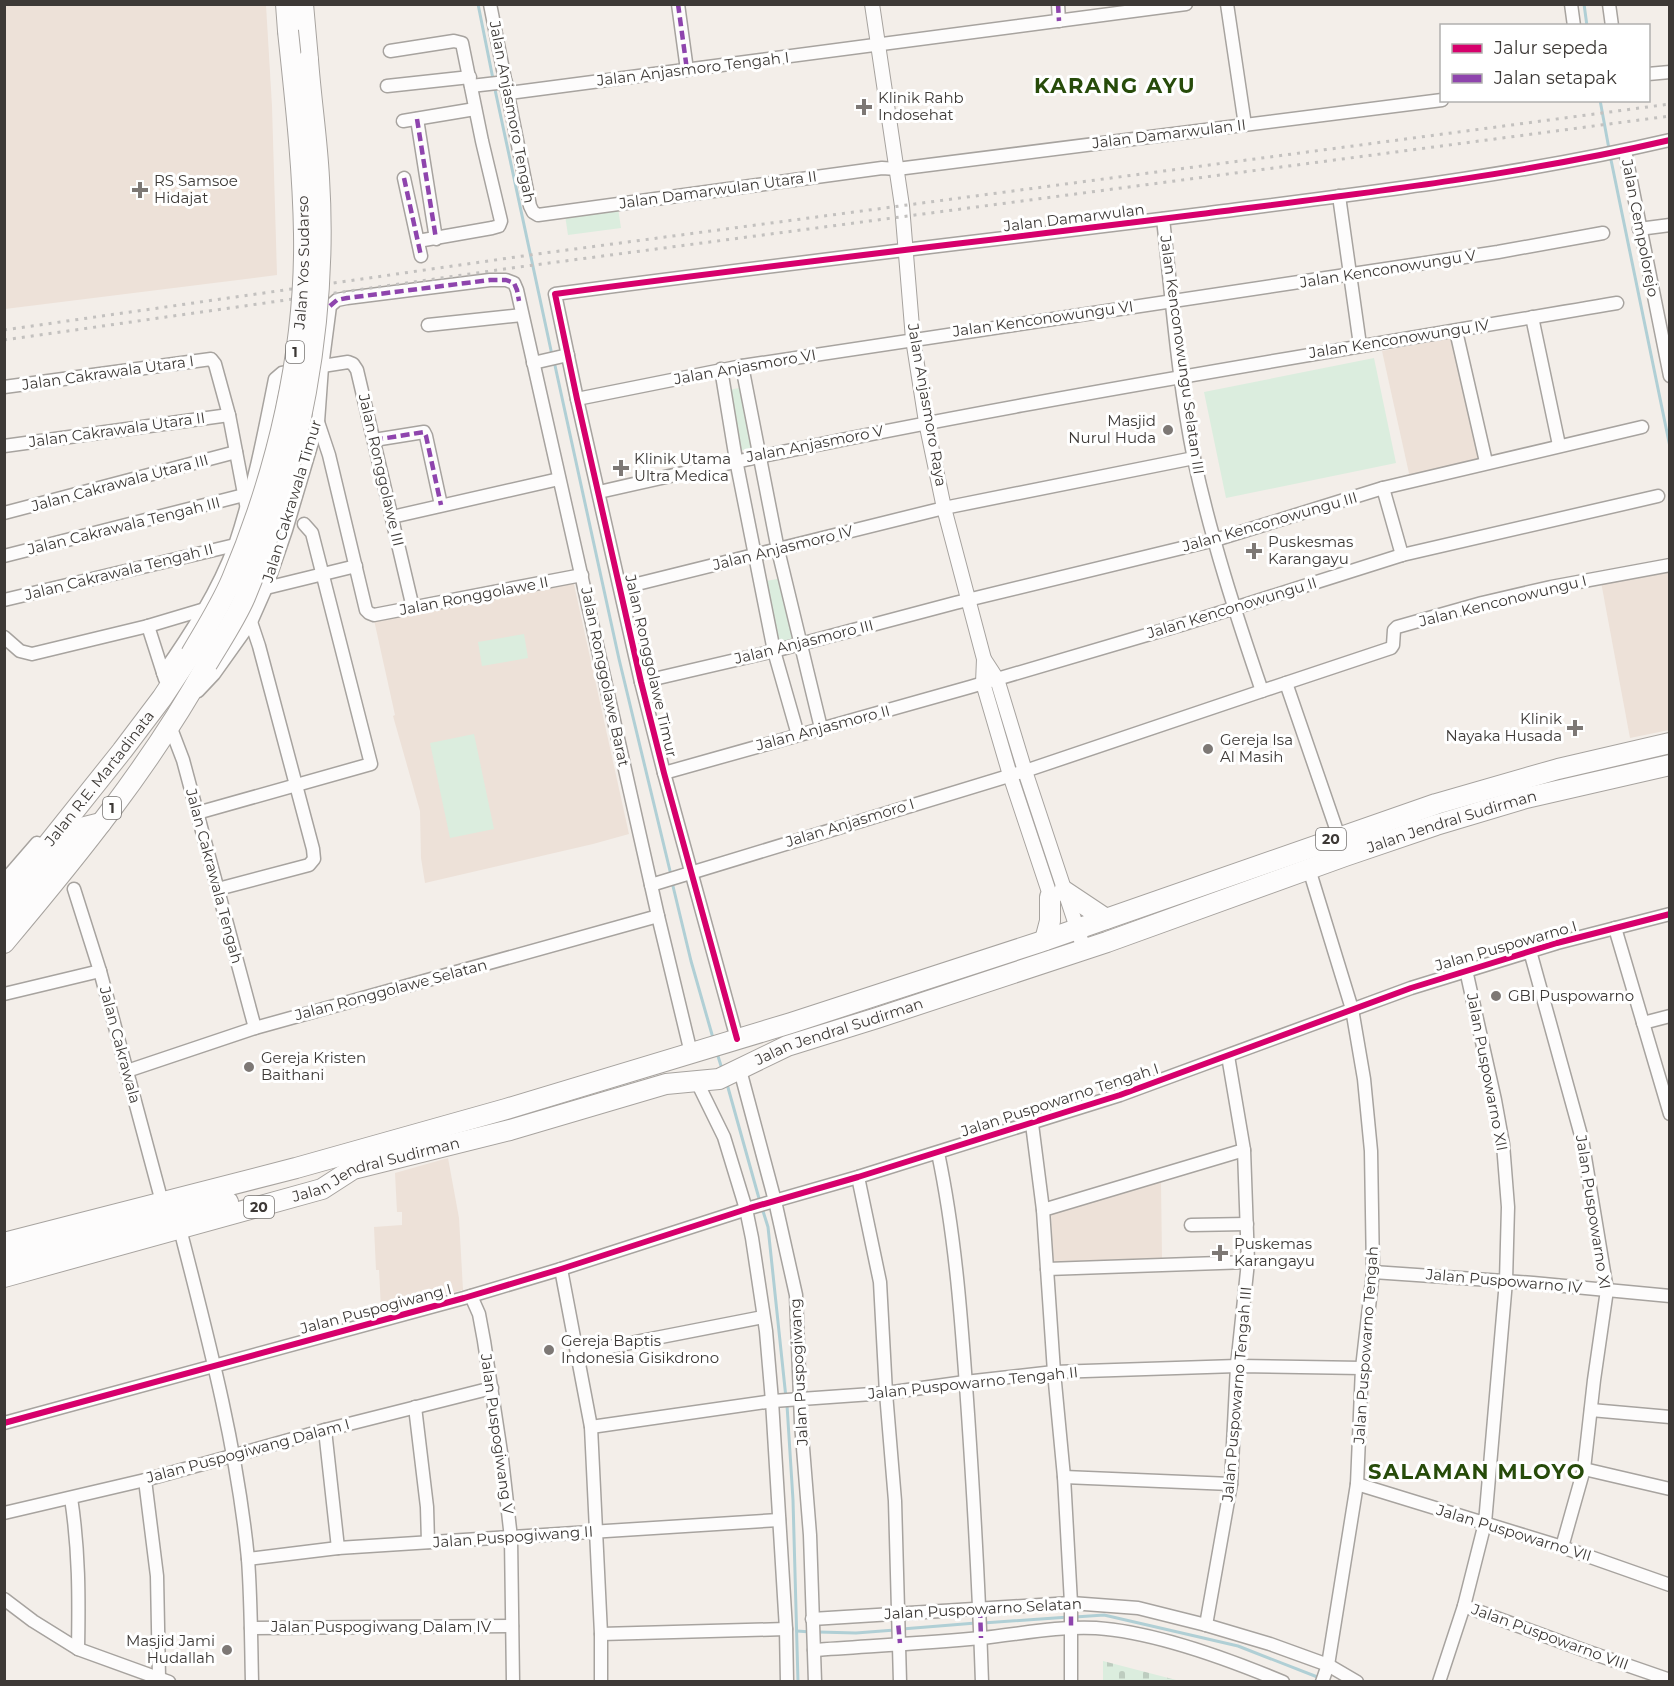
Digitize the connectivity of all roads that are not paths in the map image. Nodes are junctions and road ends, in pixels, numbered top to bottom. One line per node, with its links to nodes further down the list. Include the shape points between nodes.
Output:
1 (286, 4): 107 (highway, Jalan Yos Sudarso / 1, bridge, via 304,235 297,341 278,438 260,499)
2 (303, 4): 107 (highway, Jalan Yos Sudarso / 1, bridge, via 320,229 310,374 292,452 244,597)
3 (490, 4): 21 (street, Jalan Anjasmoro Tengah)
4 (678, 4): 16 (street)
5 (872, 4): 14 (street, Jalan Anjasmoro Raya)
6 (1058, 4): 11 (street)
7 (1186, 4): 11 (street, Jalan Anjasmoro Tengah I)
8 (1227, 4): 26 (street)
9 (1571, 4): 12 (street)
10 (1609, 4): 13 (street)
11 (1059, 21): 14 (street, Jalan Anjasmoro Tengah I)
12 (1574, 24)
13 (1612, 24)
14 (878, 45): 16 (street, Jalan Anjasmoro Tengah I); 29 (street, Jalan Anjasmoro Raya)
15 (390, 51): 19 (street, via 461,42)
16 (687, 70): 21 (street, Jalan Anjasmoro Tengah I)
17 (1670, 72): 18 (street)
18 (1650, 74)
19 (470, 82): 20 (street, Jalan Anjasmoro Tengah I); 21 (street, Jalan Anjasmoro Tengah I); 23 (street)
20 (387, 86)
21 (507, 88): 32 (street, Jalan Anjasmoro Tengah, via 530,206)
22 (1440, 100): 26 (street, Jalan Damarwulan II)
23 (475, 109): 24 (street); 37 (street, via 501,222 497,227)
24 (417, 119): 25 (street); 37 (street)
25 (403, 121)
26 (1245, 125): 29 (street, Jalan Damarwulan II)
27 (1670, 140): 28 (street, Jalan Damarwulan)
28 (1622, 151): 31 (street, Jalan Damarwulan); 35 (street, Jalan Cempolorejo)
29 (897, 169): 32 (street, Jalan Damarwulan Utara II); 39 (street, Jalan Anjasmoro Raya)
30 (404, 178): 38 (street)
31 (1339, 196): 33 (street, Jalan Damarwulan); 41 (street)
32 (539, 215)
33 (1162, 219): 39 (street, Jalan Damarwulan); 43 (street, Jalan Kenconowungu Selatan III)
34 (1670, 225): 35 (street)
35 (1639, 229): 47 (street, Jalan Cempolorejo)
36 (1603, 233): 41 (street, Jalan Kenconowungu V)
37 (436, 239): 38 (street)
38 (418, 241): 40 (street)
39 (906, 252): 42 (street, Jalan Damarwulan); 52 (street, Jalan Anjasmoro Raya)
40 (421, 256)
41 (1350, 275): 43 (street, Jalan Kenconowungu V); 53 (street)
42 (555, 294): 54 (street, Jalan Ronggolawe Timur)
43 (1172, 300): 52 (street, Jalan Kenconowungu VI); 60 (street, Jalan Kenconowungu Selatan III)
44 (1617, 303): 49 (street, Jalan Kenconowungu IV)
45 (1670, 303): 47 (street)
46 (330, 306): 48 (street, Jalan Ronggolawe Barat, via 347,298 506,280 517,290); 57 (street, Jalan Cakrawala Timur)
47 (1655, 306): 59 (street, Jalan Cempolorejo)
48 (522, 315): 50 (street); 55 (street, Jalan Ronggolawe Barat)
49 (1532, 317): 51 (street, Jalan Kenconowungu IV); 68 (street)
50 (428, 325)
51 (1456, 331): 53 (street, Jalan Kenconowungu IV); 74 (street)
52 (913, 339): 56 (street, Jalan Anjasmoro VI); 65 (street, Jalan Anjasmoro Raya)
53 (1360, 345): 60 (street, Jalan Kenconowungu IV)
54 (565, 356): 55 (street); 62 (street, Jalan Ronggolawe Timur)
55 (535, 363): 75 (street, Jalan Ronggolawe Barat)
56 (742, 366): 58 (street, Jalan Anjasmoro VI); 71 (street)
57 (322, 367): 64 (street, Jalan Cakrawala Timur); 67 (street, Jalan Ronggolawe III, via 348,362 356,366); 79 (street, via 287,371 275,379 255,478)
58 (721, 369): 62 (street, Jalan Anjasmoro VI); 73 (street)
59 (1669, 375)
60 (1182, 376): 65 (street); 72 (street, Jalan Kenconowungu Selatan III)
61 (4, 387): 63 (street, Jalan Cakrawala Utara I, via 211,359)
62 (577, 399): 77 (street, Jalan Ronggolawe Timur)
63 (230, 415): 69 (street, Jalan Cakrawala Utara II); 70 (street)
64 (318, 422): 92 (street); 95 (street, Jalan Cakrawala Timur)
65 (926, 422): 71 (street, Jalan Anjasmoro V); 81 (street, Jalan Anjasmoro Raya)
66 (1642, 427): 68 (street, Jalan Kenconowungu III)
67 (374, 440): 80 (street, via 424,432); 83 (street, Jalan Ronggolawe III)
68 (1560, 445): 74 (street, Jalan Kenconowungu III)
69 (4, 446)
70 (236, 452): 79 (street); 82 (street, Jalan Cakrawala Utara III)
71 (761, 456): 73 (street, Jalan Anjasmoro V); 87 (street)
72 (1194, 458): 81 (street); 85 (street, Jalan Kenconowungu Selatan III)
73 (736, 460): 77 (street, Jalan Anjasmoro V); 90 (street)
74 (1486, 462): 76 (street, Jalan Kenconowungu III)
75 (559, 479): 80 (street); 94 (street, Jalan Ronggolawe Barat)
76 (1383, 488): 85 (street, Jalan Kenconowungu III); 88 (street)
77 (599, 492): 96 (street, Jalan Ronggolawe Timur)
78 (1658, 496): 88 (street, Jalan Kenconowungu II)
79 (245, 500): 86 (street); 89 (street, Jalan Cakrawala Tengah III)
80 (441, 506): 83 (street)
81 (945, 508): 87 (street, Jalan Anjasmoro IV); 98 (street, Jalan Anjasmoro Raya)
82 (4, 513)
83 (392, 517): 99 (street, Jalan Ronggolawe III)
84 (304, 524): 93 (street, via 312,533)
85 (1215, 540): 98 (street, Jalan Kenconowungu III); 101 (street, Jalan Kenconowungu Selatan III)
86 (234, 545): 97 (street, Jalan Cakrawala Tengah II); 100 (street)
87 (778, 550): 90 (street, Jalan Anjasmoro IV); 105 (street)
88 (1402, 555): 101 (street, Jalan Kenconowungu II)
89 (4, 556)
90 (754, 556): 96 (street, Jalan Anjasmoro IV); 106 (street)
91 (1670, 565): 111 (street, Jalan Kenconowungu I, via 1551,587 1397,627 1391,648)
92 (356, 566): 93 (street); 99 (street, Jalan Ronggolawe II, via 369,613)
93 (322, 575): 95 (street); 123 (street, via 372,763)
94 (582, 575): 99 (street, Jalan Ronggolawe II); 130 (street, Jalan Ronggolawe Barat)
95 (266, 588): 102 (street, Jalan Cakrawala Timur)
96 (621, 588): 110 (street, Jalan Ronggolawe Timur)
97 (4, 600)
98 (968, 600): 105 (street, Jalan Anjasmoro III); 108 (street, Jalan Anjasmoro Raya)
99 (413, 608)
100 (205, 609): 103 (street); 109 (street)
101 (1233, 609): 108 (street, Jalan Kenconowungu II); 112 (street, Jalan Kenconowungu Selatan III)
102 (251, 622): 113 (street, Jalan Cakrawala Timur, via 214,674 200,690); 123 (street)
103 (148, 626): 104 (street, via 32,654 20,651); 109 (street)
104 (4, 637)
105 (800, 643): 106 (street, Jalan Anjasmoro III); 115 (street)
106 (774, 651): 110 (street, Jalan Anjasmoro III); 116 (street)
107 (199, 659): 109 (highway, Jalan R.E. Martadinata / 1); 113 (highway, Jalan R.E. Martadinata / 1)
108 (990, 681): 115 (street, Jalan Anjasmoro II); 119 (street, Jalan Anjasmoro Raya); 121 (street, Jalan Anjasmoro Raya)
109 (165, 682): 122 (highway, Jalan R.E. Martadinata / 1)
110 (641, 682): 120 (street, Jalan Ronggolawe Timur)
111 (1286, 683): 112 (street); 126 (street)
112 (1262, 691): 119 (street)
113 (188, 696): 114 (highway, Jalan R.E. Martadinata / 1)
114 (170, 726): 124 (street, Jalan Cakrawala Tengah); 125 (highway, Jalan R.E. Martadinata / 1)
115 (821, 728): 116 (street, Jalan Anjasmoro II)
116 (798, 735): 120 (street, Jalan Anjasmoro II)
117 (1670, 743): 126 (highway, Jalan Jendral Sudirman / 20, via 1531,776)
118 (1670, 765): 127 (highway, Jalan Jendral Sudirman / 20, via 1526,798)
119 (1025, 771): 121 (street, Jalan Anjasmoro I); 133 (street, Jalan Anjasmoro Raya)
120 (663, 773): 128 (street, Jalan Ronggolawe Timur)
121 (1010, 775): 128 (street, Jalan Anjasmoro I); 133 (street, Jalan Anjasmoro Raya)
122 (99, 780): 129 (street, via 80,790); 134 (highway, Jalan R.E. Martadinata / 1)
123 (295, 785): 124 (street); 132 (street, via 313,849 312,863)
124 (197, 813): 132 (street, Jalan Cakrawala Tengah)
125 (101, 823): 137 (highway, via 85,827); 141 (highway, Jalan R.E. Martadinata / 1)
126 (1339, 837): 138 (highway, Jalan Jendral Sudirman / 20)
127 (1308, 869): 143 (highway, Jalan Jendral Sudirman / 20); 147 (street, Jalan Puspowarno Tengah)
128 (687, 873): 130 (street, Jalan Anjasmoro I); 151 (street, Jalan Ronggolawe Timur)
129 (4, 881)
130 (654, 884): 136 (street, Jalan Ronggolawe Barat)
131 (74, 889): 145 (street, Jalan Cakrawala)
132 (218, 889): 150 (street, Jalan Cakrawala Tengah)
133 (1057, 894): 138 (highway); 140 (street, Jalan Anjasmoro Raya); 140 (highway, via 1050,921)
134 (4, 899)
135 (1670, 914): 139 (street, Jalan Puspowarno I)
136 (658, 916): 150 (street, Jalan Ronggolawe Selatan); 152 (street, Jalan Ronggolawe Barat)
137 (4, 919)
138 (1106, 919): 140 (highway, Jalan Jendral Sudirman / 20)
139 (1615, 928): 142 (street, Jalan Puspowarno I); 149 (street)
140 (1061, 934): 143 (street, Jalan Anjasmoro Raya); 151 (highway, Jalan Jendral Sudirman / 20)
141 (4, 943)
142 (1530, 951): 144 (street, Jalan Puspowarno I); 178 (street, Jalan Puspowarno XI, via 1582,1139)
143 (1076, 952): 155 (highway, Jalan Jendral Sudirman / 20, via 787,1046)
144 (1466, 970): 147 (street, Jalan Puspowarno I); 177 (street, Jalan Puspowarno XII, via 1503,1144 1508,1207)
145 (100, 971): 146 (street); 154 (street, Jalan Cakrawala)
146 (4, 994)
147 (1352, 1009): 153 (street, Jalan Puspowarno Tengah I); 175 (street, Jalan Puspowarno Tengah, via 1371,1151)
148 (1670, 1016): 149 (street)
149 (1643, 1023): 157 (street)
150 (255, 1028): 154 (street, Jalan Ronggolawe Selatan)
151 (731, 1041): 152 (highway, Jalan Jendral Sudirman / 20)
152 (693, 1052): 164 (highway, Jalan Jendral Sudirman / 20, via 506,1109)
153 (1228, 1056): 158 (street, Jalan Puspowarno Tengah I); 159 (street, Jalan Puspowarno Tengah III)
154 (127, 1071): 164 (street, Jalan Cakrawala)
155 (737, 1071): 156 (highway, Jalan Jendral Sudirman / 20); 163 (street, Jalan Puspogiwang)
156 (700, 1082): 161 (highway, Jalan Jendral Sudirman / 20, via 666,1084 510,1130); 165 (street, Jalan Puspogiwang, via 724,1137)
157 (1669, 1113)
158 (1032, 1124): 160 (street, Jalan Puspowarno Tengah I); 166 (street)
159 (1244, 1150): 166 (street); 167 (street, Jalan Puspowarno Tengah III)
160 (938, 1153): 162 (street, Jalan Puspowarno Tengah I); 187 (street, via 956,1265)
161 (353, 1170): 169 (highway, Jalan Jendral Sudirman / 20, via 322,1189); 171 (highway, 20)
162 (858, 1177): 163 (street, Jalan Puspowarno Tengah I); 189 (street, via 880,1282)
163 (773, 1201): 165 (street, Jalan Puspowarno Tengah I); 190 (street, Jalan Puspogiwang, via 796,1295)
164 (162, 1202): 170 (highway, Jalan Jendral Sudirman / 20)
165 (748, 1209): 173 (street, Jalan Puspogiwang I); 181 (street, Jalan Puspogiwang)
166 (1043, 1210): 174 (street)
167 (1247, 1224): 168 (street); 172 (street, Jalan Puspowarno Tengah III)
168 (1191, 1225)
169 (180, 1229): 176 (highway, Jalan Jendral Sudirman / 20); 183 (street)
170 (4, 1243)
171 (4, 1260)
172 (1248, 1262): 174 (street); 184 (street, Jalan Puspowarno Tengah III)
173 (561, 1269): 179 (street, Jalan Puspogiwang I); 182 (street)
174 (1047, 1269): 186 (street)
175 (1373, 1272): 177 (street, Jalan Puspowarno IV); 185 (street, Jalan Puspowarno Tengah)
176 (4, 1277)
177 (1506, 1281): 178 (street, Jalan Puspowarno IV); 209 (street, Jalan Puspowarno XII)
178 (1607, 1290): 180 (street, Jalan Puspowarno IV); 194 (street, Jalan Puspowarno XI)
179 (471, 1296): 183 (street, Jalan Puspogiwang I); 188 (street, Jalan Puspogiwang V)
180 (1670, 1296)
181 (763, 1317): 182 (street); 191 (street, Jalan Puspogiwang)
182 (579, 1353): 197 (street)
183 (215, 1365): 196 (street, Jalan Puspogiwang I); 199 (street)
184 (1237, 1366): 185 (street, Jalan Puspowarno Tengah II); 186 (street, Jalan Puspowarno Tengah II); 203 (street, Jalan Puspowarno Tengah III)
185 (1362, 1368): 204 (street, Jalan Puspowarno Tengah)
186 (1054, 1372): 187 (street, Jalan Puspowarno Tengah II); 201 (street)
187 (965, 1382): 189 (street, Jalan Puspowarno Tengah II); 220 (street)
188 (492, 1389): 192 (street, Jalan Puspogiwang Dalam I); 211 (street, Jalan Puspogiwang V)
189 (886, 1393): 190 (street, Jalan Puspowarno Tengah II); 221 (street, via 895,1501)
190 (797, 1399): 191 (street, Jalan Puspowarno Tengah II); 222 (street, Jalan Puspogiwang, via 810,1535)
191 (773, 1401): 197 (street, Jalan Puspowarno Tengah II); 208 (street, Jalan Puspogiwang)
192 (416, 1407): 198 (street, Jalan Puspogiwang Dalam I); 212 (street)
193 (1670, 1408): 195 (street)
194 (1591, 1410): 195 (street); 200 (street, Jalan Puspowarno XI)
195 (1669, 1417)
196 (4, 1423)
197 (591, 1427): 210 (street)
198 (325, 1430): 199 (street, Jalan Puspogiwang Dalam I); 214 (street)
199 (233, 1455): 202 (street, Jalan Puspogiwang Dalam I); 215 (street)
200 (1584, 1469): 205 (street); 213 (street, Jalan Puspowarno XI)
201 (1064, 1477): 203 (street); 218 (street)
202 (144, 1480): 206 (street, Jalan Puspogiwang Dalam I); 234 (street, via 157,1576)
203 (1231, 1484): 223 (street, Jalan Puspowarno Tengah III)
204 (1357, 1484): 209 (street, Jalan Puspowarno VII); 233 (street, Jalan Puspowarno Tengah)
205 (1670, 1489)
206 (71, 1498): 207 (street, Jalan Puspogiwang Dalam I); 232 (street, via 79,1573)
207 (4, 1514)
208 (779, 1520): 210 (street, Jalan Puspogiwang II); 227 (street, Jalan Puspogiwang)
209 (1485, 1523): 213 (street, Jalan Puspowarno VII); 219 (street)
210 (596, 1532): 211 (street, Jalan Puspogiwang II); 228 (street)
211 (511, 1538): 212 (street, Jalan Puspogiwang II); 224 (street, Jalan Puspogiwang V)
212 (428, 1542): 214 (street, Jalan Puspogiwang II)
213 (1562, 1547): 216 (street, Jalan Puspowarno VII)
214 (338, 1548): 215 (street, Jalan Puspogiwang II)
215 (248, 1559): 226 (street)
216 (1670, 1585)
217 (4, 1599): 232 (street)
218 (1071, 1604): 220 (street, Jalan Puspowarno Selatan); 223 (street, Jalan Puspowarno Selatan, via 1138,1608); 225 (street)
219 (1464, 1606): 235 (street, Jalan Puspowarno VIII); 246 (street)
220 (980, 1611): 221 (street, Jalan Puspowarno Selatan); 229 (street)
221 (897, 1615): 222 (street, Jalan Puspowarno Selatan); 230 (street)
222 (812, 1622): 231 (street, Jalan Puspogiwang)
223 (1206, 1625): 233 (street, Jalan Puspowarno Selatan, via 1270,1644)
224 (512, 1626): 226 (street, Jalan Puspogiwang Dalam IV); 237 (street, Jalan Puspogiwang V)
225 (1071, 1626): 229 (street, Jalan Puspowarno Selatan); 243 (street); 244 (street, Jalan Puspowarno Selatan, via 1135,1633)
226 (251, 1628): 236 (street)
227 (786, 1629): 228 (street); 239 (street, Jalan Puspogiwang)
228 (601, 1634): 238 (street)
229 (981, 1636): 230 (street, Jalan Puspowarno Selatan); 242 (street)
230 (899, 1641): 231 (street, Jalan Puspowarno Selatan); 241 (street)
231 (814, 1648): 240 (street, Jalan Puspogiwang)
232 (78, 1649): 234 (street)
233 (1326, 1672): 245 (street, Jalan Puspowarno Selatan)
234 (164, 1680)
235 (1670, 1680)
236 (252, 1682)
237 (513, 1682)
238 (601, 1682)
239 (788, 1682)
240 (815, 1682)
241 (900, 1682)
242 (982, 1682)
243 (1071, 1682)
244 (1283, 1682)
245 (1357, 1682)
246 (1439, 1682)

